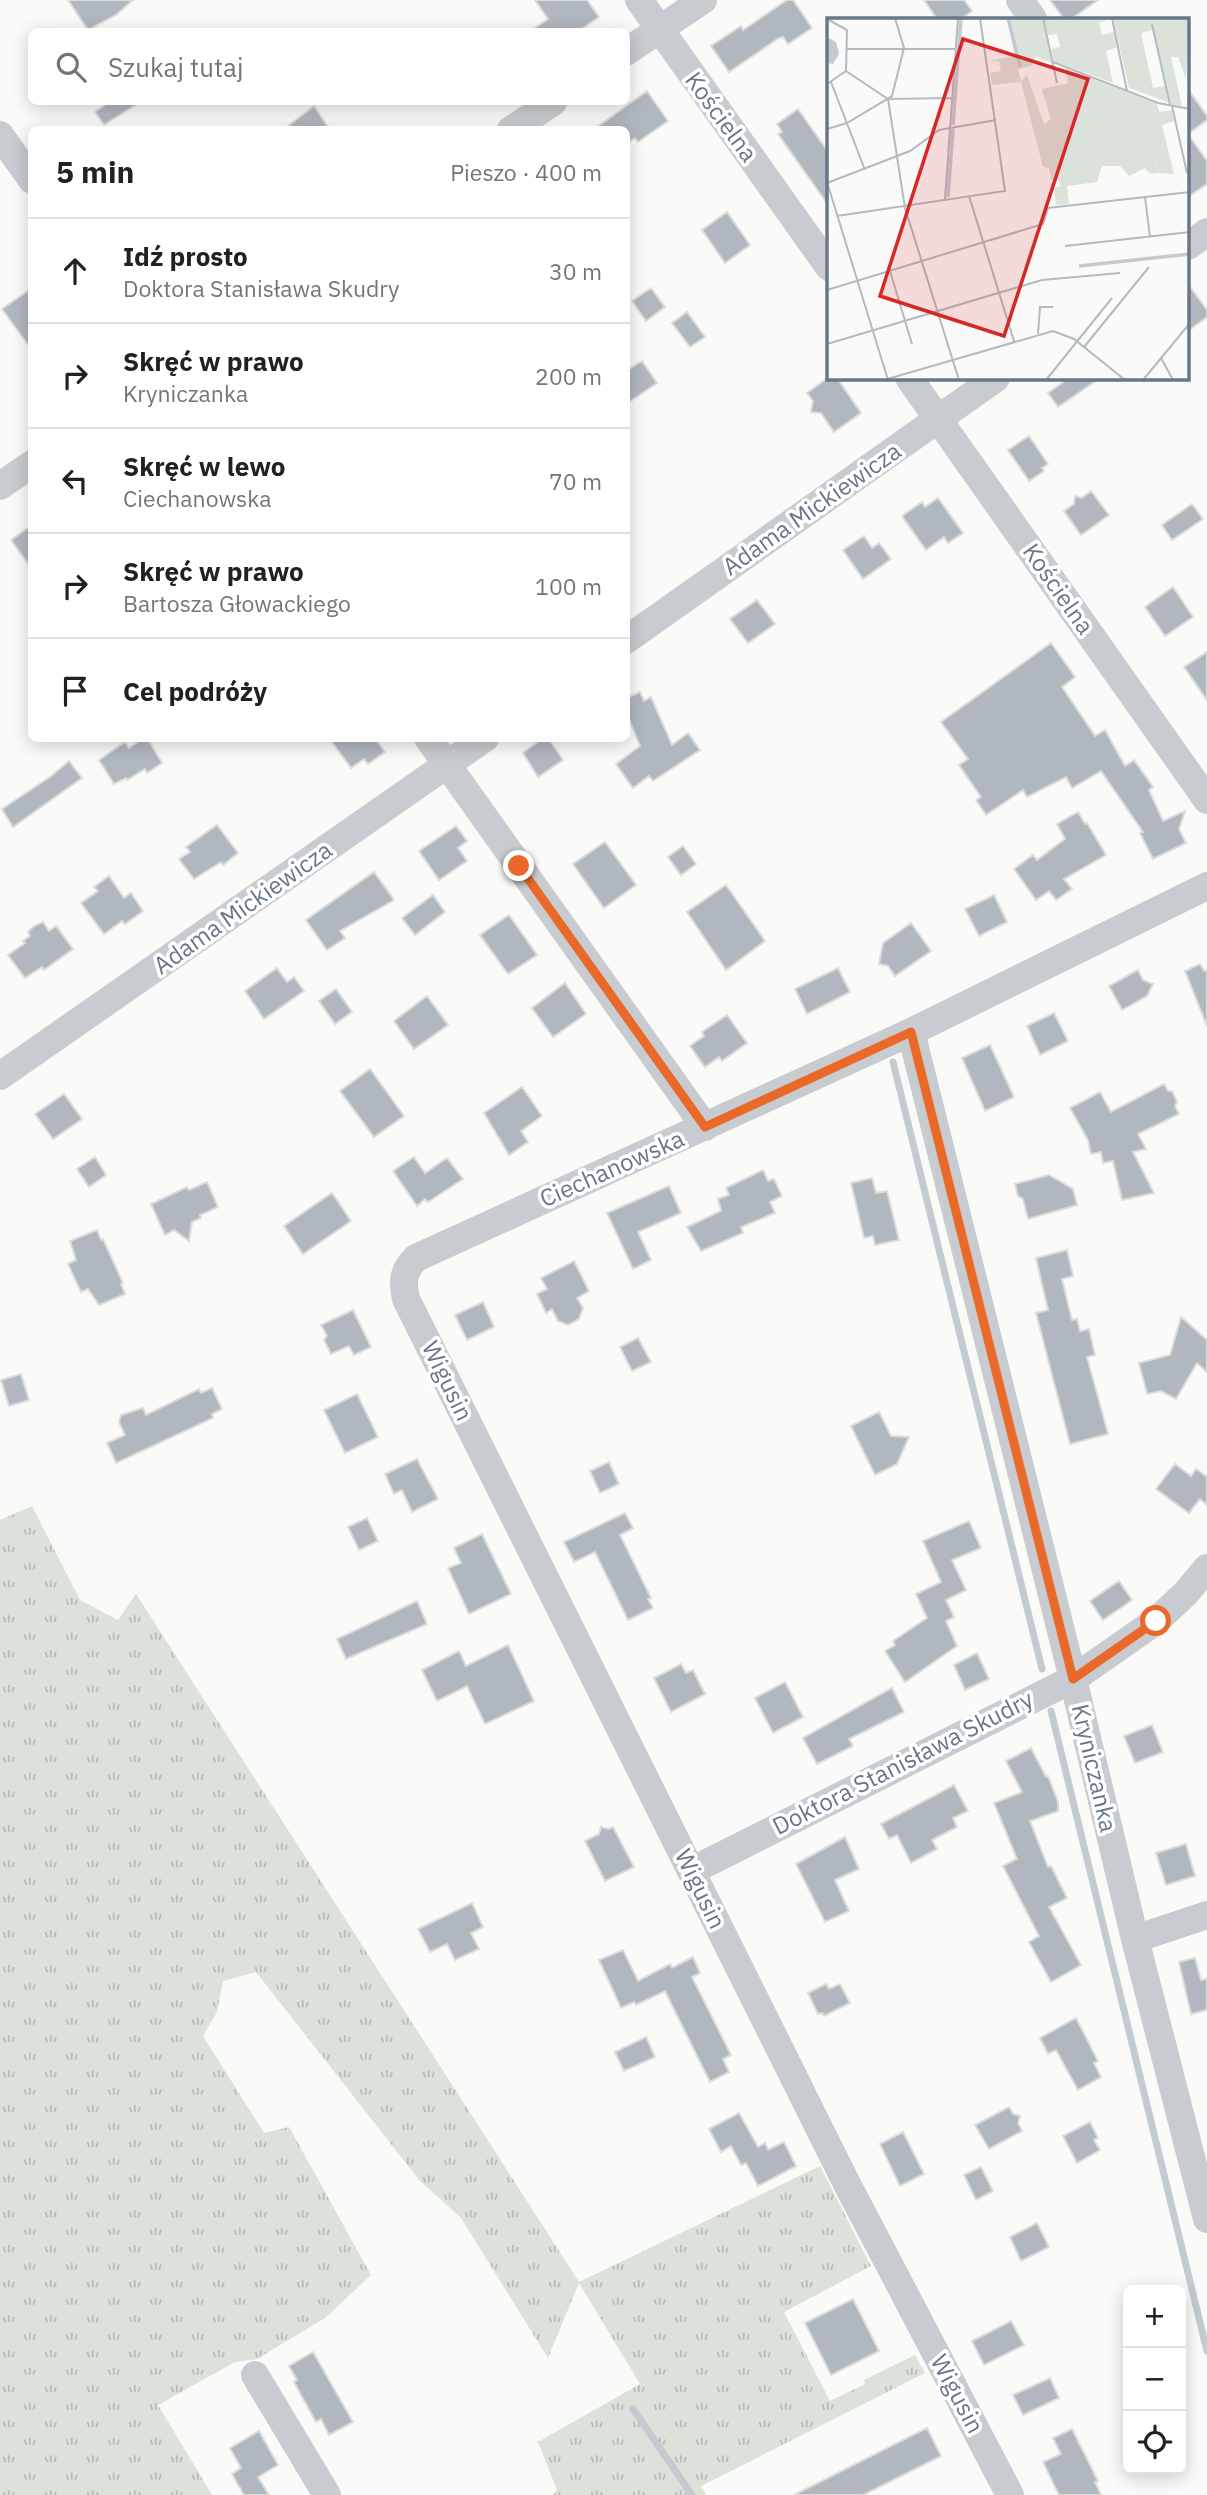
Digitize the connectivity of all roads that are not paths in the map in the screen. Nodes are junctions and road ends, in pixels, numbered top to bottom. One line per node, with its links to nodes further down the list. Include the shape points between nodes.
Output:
1 (639, 0): 5 (street, Kościelna)
2 (703, 0): 5 (street)
3 (1020, 0): 4 (street)
4 (1032, 18)
5 (659, 30): 6 (street); 11 (street, Kościelna)
6 (630, 48)
7 (548, 105): 8 (street)
8 (517, 126)
9 (0, 135): 10 (street)
10 (28, 174)
11 (827, 264)
12 (910, 380): 14 (street, Kościelna)
13 (993, 380): 14 (street, Adama Mickiewicza)
14 (939, 419): 17 (street, Adama Mickiewicza); 21 (street, Kościelna)
15 (28, 467): 16 (street)
16 (0, 486)
17 (630, 637)
18 (431, 742): 20 (street)
19 (480, 742): 20 (street, Adama Mickiewicza)
20 (448, 765): 24 (street, Adama Mickiewicza); 25 (street)
21 (1207, 800)
22 (1207, 886): 23 (street, Ciechanowska)
23 (911, 1032): 25 (street, Ciechanowska); 28 (street, Kryniczanka)
24 (0, 1076)
25 (705, 1127): 26 (street, Ciechanowska, via 416,1258)
26 (403, 1278): 29 (street, Wigusin, via 406,1298)
27 (1207, 1568): 28 (street, Doktora Stanisława Skudry, via 1156,1621)
28 (1073, 1679): 29 (street, Doktora Stanisława Skudry); 31 (street, Kryniczanka)
29 (691, 1871): 35 (street, Wigusin, via 847,2184)
30 (1207, 1915): 31 (street)
31 (1135, 1939): 32 (street, Kryniczanka)
32 (1207, 2219)
33 (255, 2375): 34 (street)
34 (327, 2495)
35 (1010, 2495)

